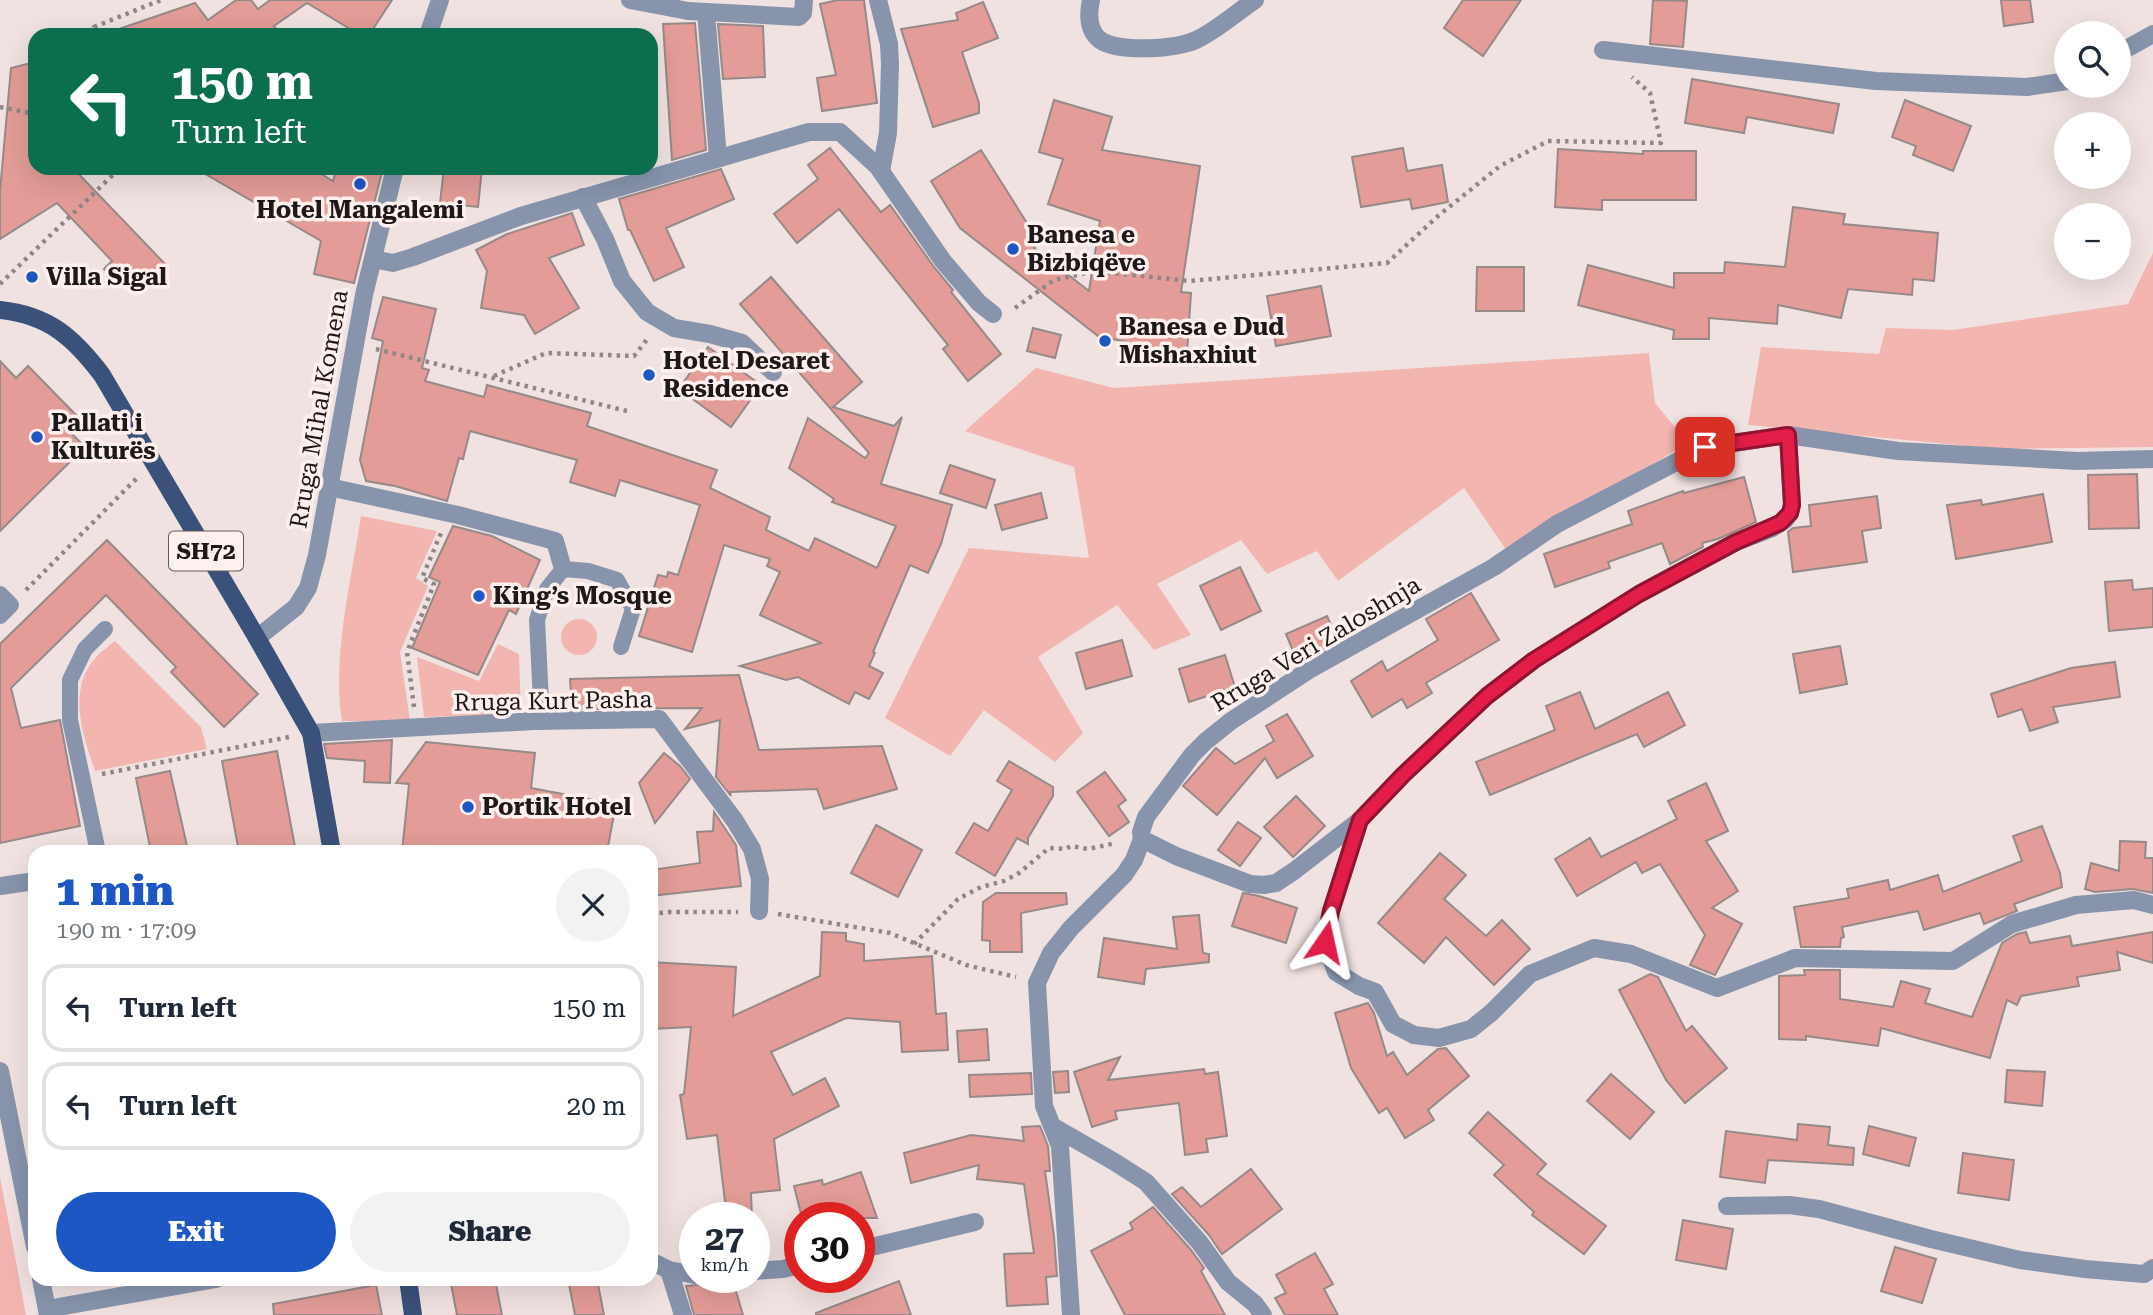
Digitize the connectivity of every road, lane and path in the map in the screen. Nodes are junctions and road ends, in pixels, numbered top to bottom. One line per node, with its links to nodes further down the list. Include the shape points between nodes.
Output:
1 (162, 0): 9 (path)
2 (440, 0): 10 (street)
3 (630, 0): 8 (street)
4 (804, 0): 8 (street, via 799,17)
5 (878, 0): 19 (street, via 890,64 888,133)
6 (1091, 0): 7 (street, via 1089,21 1099,39 1140,48 1172,47 1197,39)
7 (1255, 0)
8 (706, 12): 18 (street)
9 (94, 28)
10 (430, 28)
11 (2153, 34): 12 (street)
12 (2131, 46)
13 (1603, 50): 15 (street, via 1876,81 2027,87)
14 (1631, 76): 26 (path, via 1650,93 1661,143 1548,141 1500,166 1387,263 1189,281 1095,271 1054,280 1018,306)
15 (2054, 84)
16 (0, 107): 17 (path)
17 (28, 113)
18 (718, 158): 19 (street, via 809,132 840,132); 22 (street)
19 (881, 171): 26 (street, via 943,261)
20 (114, 175): 24 (path)
21 (393, 175): 23 (street, Rruga Mihal Komena)
22 (583, 197): 23 (street, via 393,263); 27 (street, via 622,281 647,312)
23 (373, 259): 28 (street, Rruga Mihal Komena)
24 (0, 284)
25 (0, 310): 34 (main road, SH72, via 44,321 81,348)
26 (993, 314)
27 (674, 328): 29 (street, via 742,344); 30 (path, via 671,346 648,337 634,356 546,353)
28 (355, 344): 30 (path); 35 (street, Rruga Mihal Komena)
29 (773, 372)
30 (494, 377): 31 (path)
31 (631, 412)
32 (1788, 435): 33 (street, Rruga Veri Zaloshnja, via 1898,451 2077,461); 46 (street, via 1792,505 1785,520 1639,594 1534,660 1487,696); 47 (street, Rruga Veri Zaloshnja, via 1705,447 1557,524 1494,567 1309,670 1231,720 1192,755 1146,817)
33 (2153, 459)
34 (153, 461): 38 (path); 40 (main road, SH72)
35 (329, 487): 36 (street); 40 (street, Rruga Mihal Komena, via 308,588 296,607)
36 (450, 513): 37 (street, via 555,541); 43 (path, via 422,578 434,584 407,652)
37 (563, 569): 41 (lane, via 617,580 634,609); 42 (lane, via 547,589 537,620)
38 (4, 605)
39 (105, 629): 45 (lane, via 85,649 70,680 70,720)
40 (257, 638): 44 (main road, SH72)
41 (621, 647)
42 (542, 722): 43 (street, Rruga Kurt Pasha); 53 (street, Rruga Kurt Pasha, via 659,719 752,849 760,879)
43 (416, 728): 44 (street, Rruga Kurt Pasha)
44 (311, 733): 45 (path); 49 (main road, SH72)
45 (83, 778): 48 (lane)
46 (1360, 820): 47 (street, via 1294,871 1264,885 1204,867); 52 (street, via 1325,942 1336,972 1375,992 1393,1024 1413,1035 1439,1038 1471,1029 1531,974 1594,948 1631,954 1717,988 1795,958 1954,961 2012,924 2076,905 2134,900)
47 (1142, 839): 55 (path, via 1088,849 1049,848 1019,873 958,899); 58 (street, Rruga Veri Zaloshnja, via 1124,874 1051,953 1037,983 1044,1106)
48 (97, 845)
49 (331, 845)
50 (28, 882): 51 (street)
51 (0, 886)
52 (2153, 905)
53 (759, 911): 54 (path); 55 (path, via 890,933)
54 (658, 913)
55 (914, 944): 56 (path, via 966,965)
56 (1017, 977)
57 (0, 1071): 60 (street)
58 (1052, 1126): 73 (street, Rruga Veri Zaloshnja, via 1060,1146); 74 (street, via 1146,1182 1228,1282)
59 (1727, 1206): 66 (street, via 1819,1209 2020,1260)
60 (28, 1212)
61 (975, 1222): 62 (street)
62 (875, 1246)
63 (658, 1264): 64 (street)
64 (669, 1270): 65 (street); 72 (street)
65 (679, 1272)
66 (2150, 1272)
67 (42, 1286): 70 (street)
68 (180, 1286): 70 (street)
69 (409, 1286): 71 (main road)
70 (48, 1312)
71 (414, 1315)
72 (683, 1315)
73 (1071, 1315)
74 (1263, 1315)

